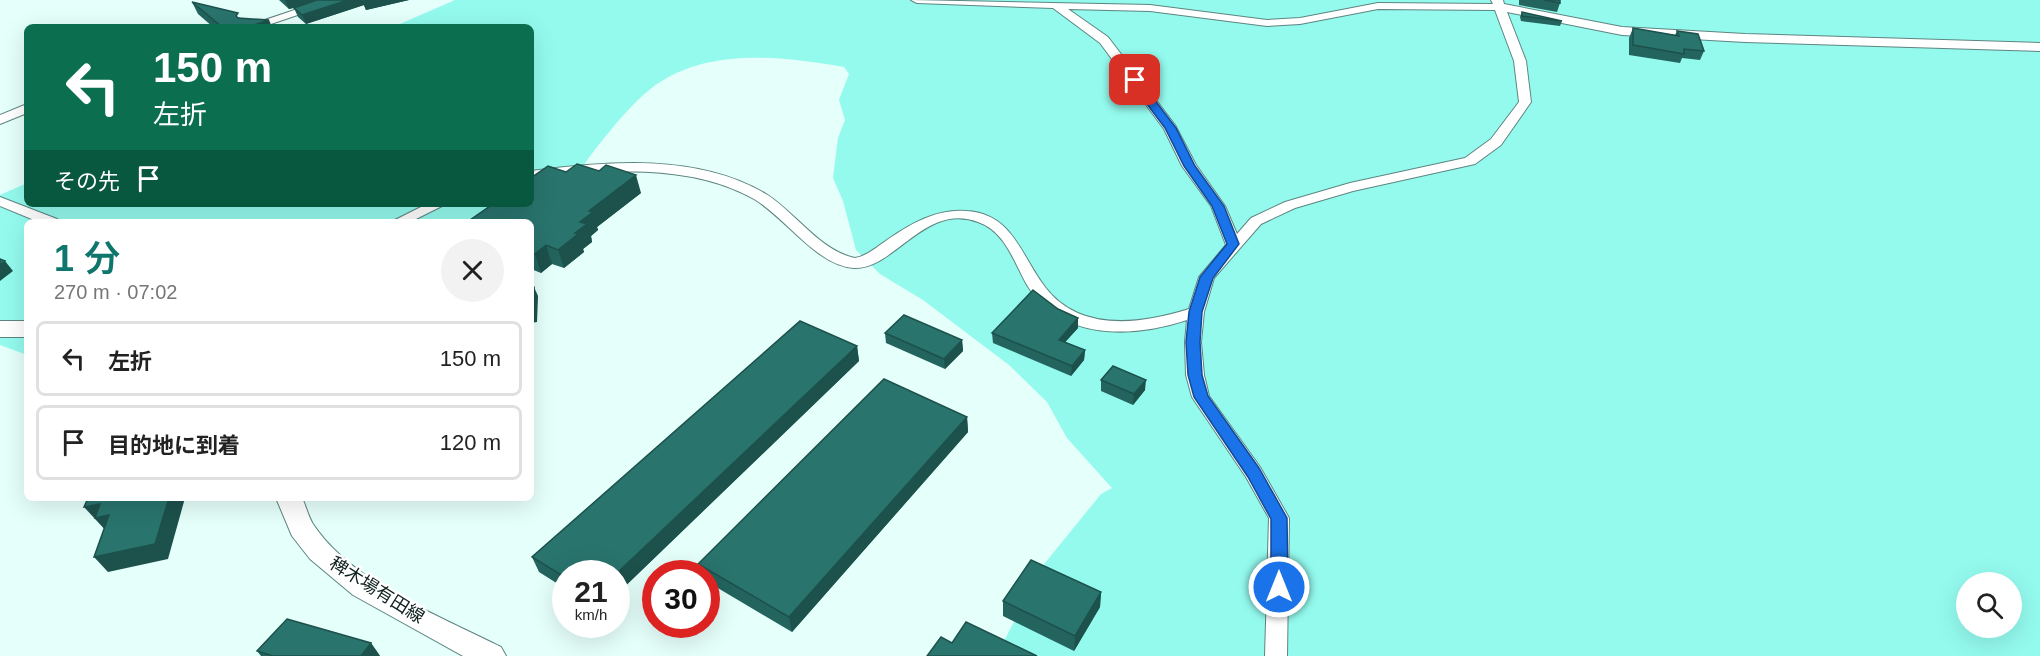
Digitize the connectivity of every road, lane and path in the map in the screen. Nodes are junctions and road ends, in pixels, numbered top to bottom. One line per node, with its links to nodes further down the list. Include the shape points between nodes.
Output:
1 (336, 0): 5 (street)
2 (917, 0): 4 (street)
3 (1498, 3): 4 (street, via 1378,6 1300,21 1267,22 1150,8); 6 (street, via 1623,31); 14 (street, via 1520,61 1525,102 1496,142 1470,161 1290,205 1256,220)
4 (1057, 6): 14 (street, via 1104,40 1170,128 1189,166 1218,206)
5 (260, 24)
6 (2040, 47)
7 (24, 109): 8 (street)
8 (0, 120)
9 (534, 175): 15 (street, via 625,167 661,169 718,181 758,195 823,247 844,261 855,263 881,254 892,242 932,219 982,218 1011,240 1042,294 1080,318 1106,328 1154,326)
10 (0, 201): 12 (street)
11 (433, 207): 13 (street)
12 (45, 219)
13 (405, 219)
14 (1233, 244): 15 (street, via 1206,277)
15 (1196, 312): 20 (street, via 1193,342 1201,397 1253,472 1279,518)
16 (0, 329): 17 (main road)
17 (24, 329)
18 (291, 501): 19 (main road, 稗木場有田線, via 303,531 325,559 372,591)
19 (491, 656)
20 (1276, 656)

